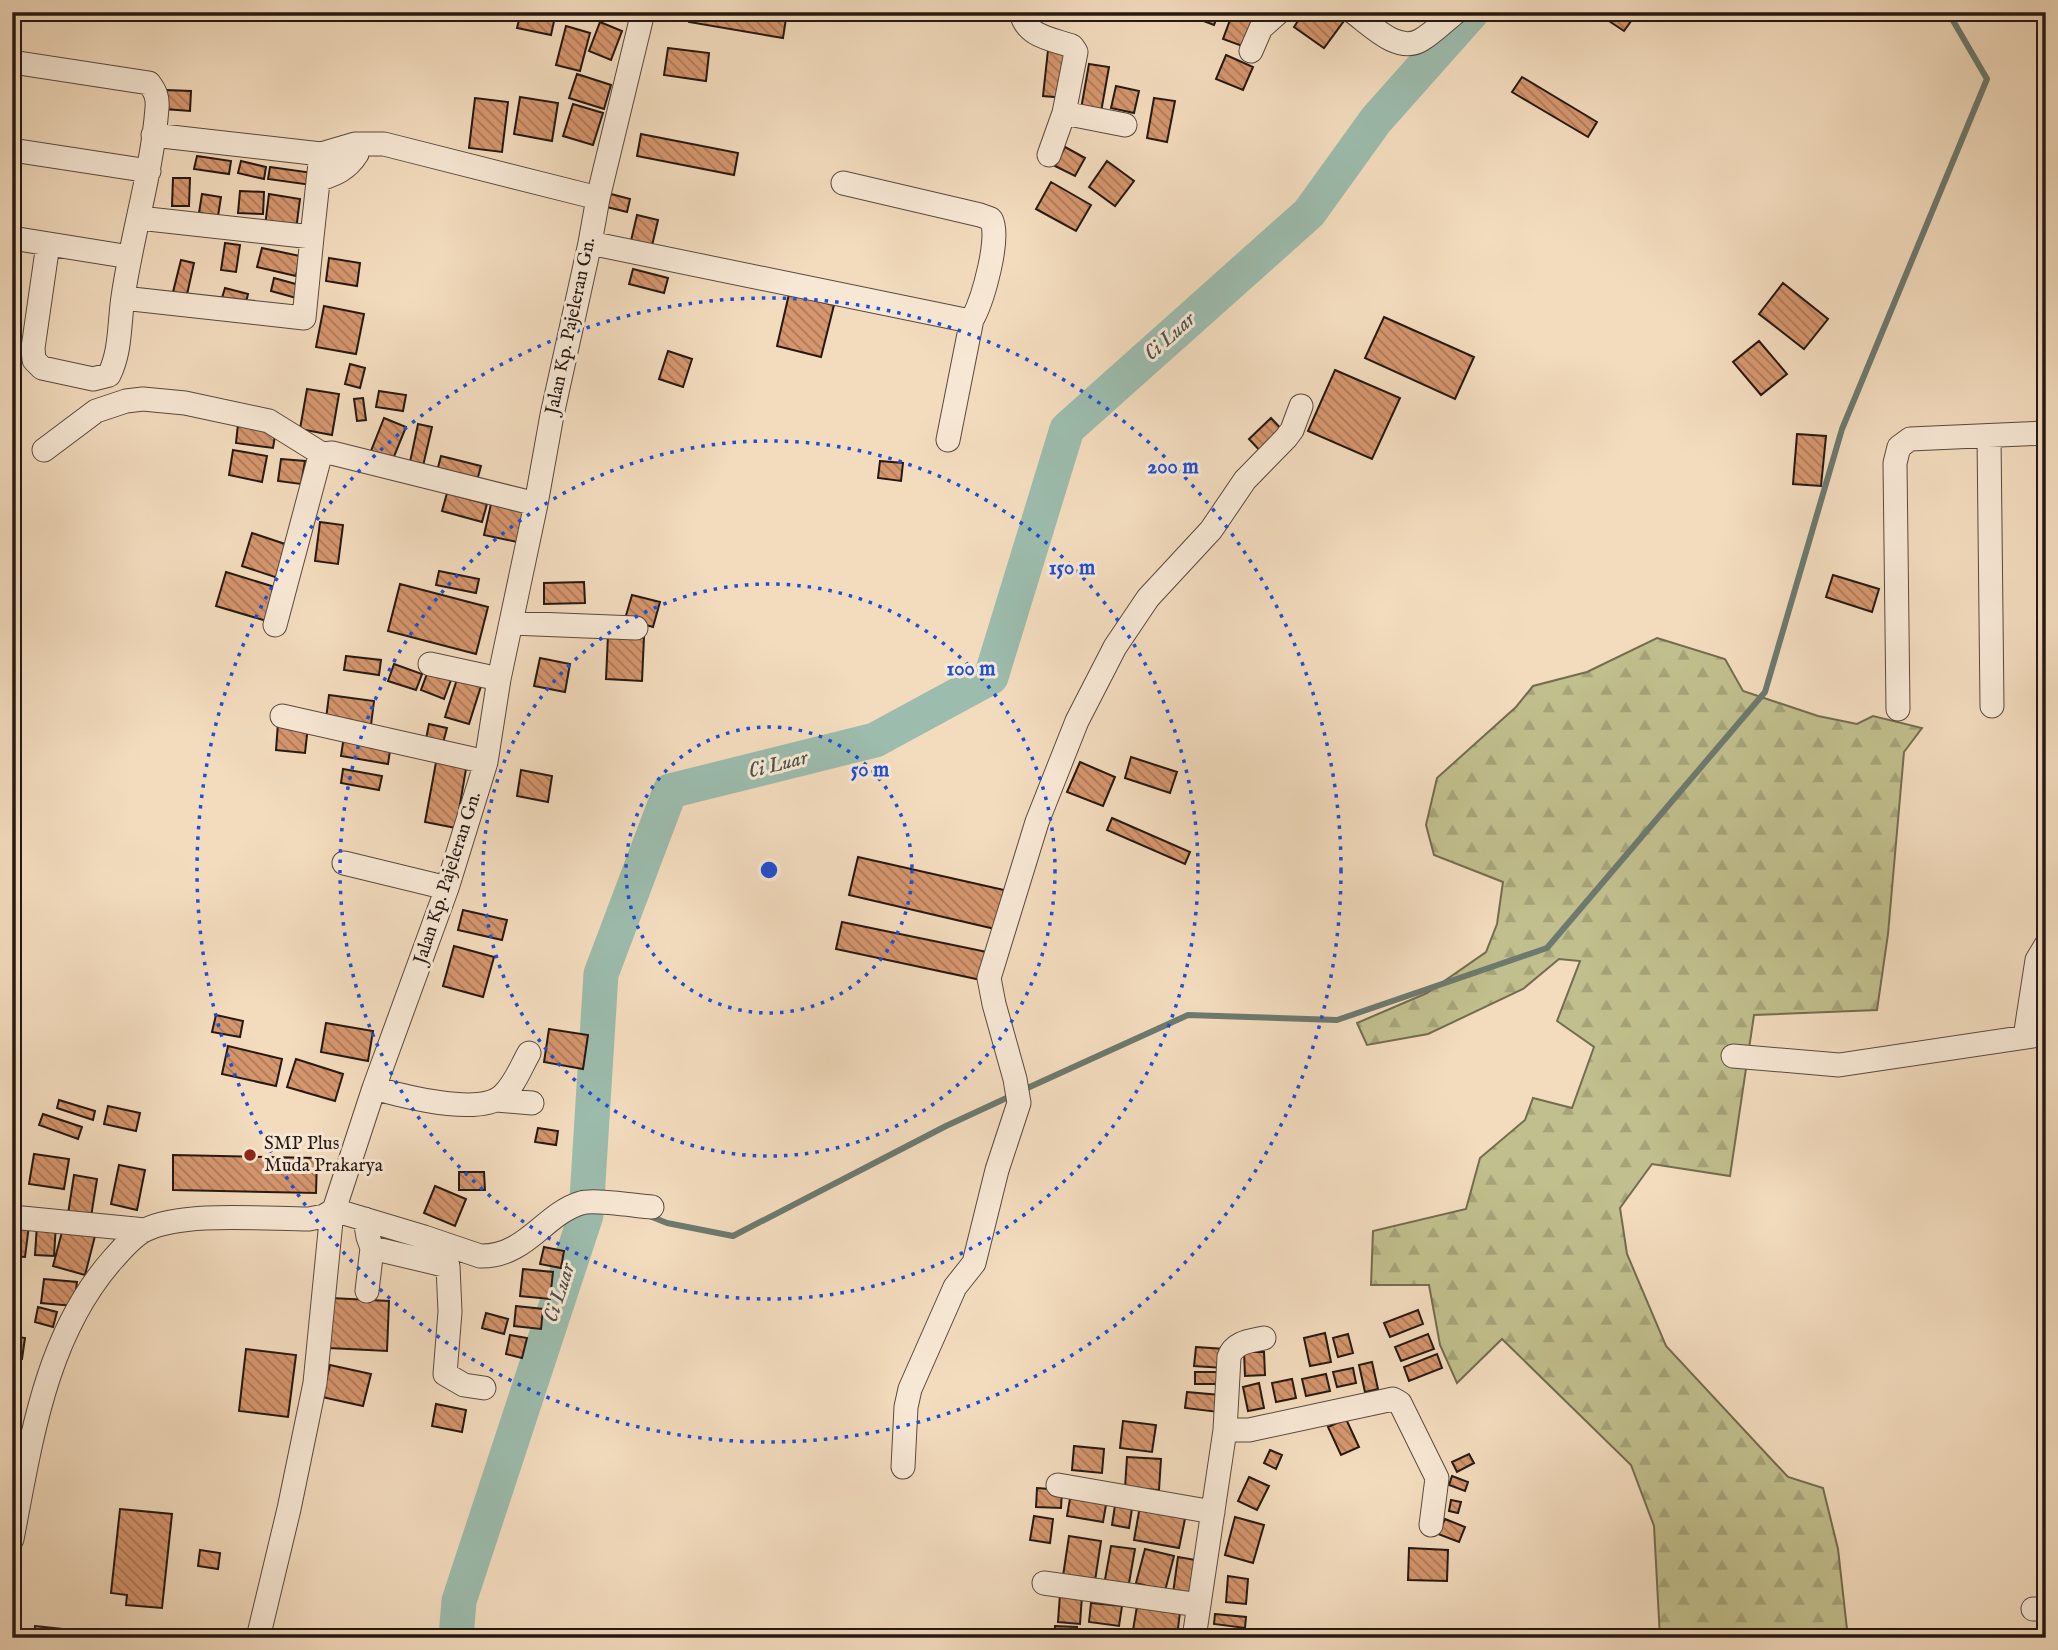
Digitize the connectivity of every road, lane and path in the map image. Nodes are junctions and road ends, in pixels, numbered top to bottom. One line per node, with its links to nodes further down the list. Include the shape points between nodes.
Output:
1 (643, 12): 18 (street, Jalan Kp. Pajeleran Gn.)
2 (1021, 12): 8 (street, via 1035,33 1075,48)
3 (1279, 12): 6 (street, via 1261,28)
4 (1353, 12): 5 (street, via 1390,38 1411,44)
5 (1456, 12)
6 (1251, 51)
7 (12, 62): 10 (street, via 149,83 158,105)
8 (1065, 113): 9 (street); 14 (street)
9 (1125, 125)
10 (153, 135): 13 (street); 15 (street)
11 (355, 144): 13 (street); 16 (street, via 357,154 352,163); 18 (street, via 384,144)
12 (12, 150): 15 (street)
13 (321, 154): 16 (street)
14 (1049, 155)
15 (149, 171): 19 (street)
16 (318, 180): 20 (street)
17 (843, 183): 26 (street, via 991,219 994,248)
18 (598, 198): 22 (street, Jalan Kp. Pajeleran Gn.)
19 (139, 218): 20 (street); 24 (street)
20 (312, 237): 25 (street, via 304,318)
21 (12, 238): 23 (street)
22 (590, 243): 26 (street); 33 (street, Jalan Kp. Pajeleran Gn.)
23 (48, 244): 24 (street); 25 (street, via 33,348 34,360 42,368 93,379 109,375 116,361)
24 (130, 257): 25 (street)
25 (122, 298)
26 (972, 319): 30 (street)
27 (1301, 406): 62 (street, via 1286,438 1245,480 1211,530 1148,598 1115,647 1077,721 1037,822 989,978 1019,1103 974,1263 955,1287 909,1389)
28 (2046, 433): 29 (street)
29 (1989, 436): 39 (street); 40 (street, via 1910,439 1899,447 1895,463)
30 (948, 440)
31 (44, 450): 32 (street, via 96,411 143,399 269,421)
32 (323, 454): 33 (street); 35 (street)
33 (536, 504): 34 (street, Jalan Kp. Pajeleran Gn.)
34 (511, 623): 36 (street); 38 (street, Jalan Kp. Pajeleran Gn.)
35 (275, 625)
36 (636, 628)
37 (430, 664): 38 (street)
38 (499, 679): 42 (street, Jalan Kp. Pajeleran Gn.)
39 (1992, 706)
40 (1898, 709)
41 (282, 716): 42 (street)
42 (486, 762): 44 (street, Jalan Kp. Pajeleran Gn.)
43 (344, 863): 44 (street)
44 (447, 888): 49 (street, Jalan Kp. Pajeleran Gn.)
45 (2046, 945): 46 (street, via 2037,960)
46 (2035, 1036): 48 (street, via 1839,1065)
47 (529, 1053): 50 (street, via 513,1085)
48 (1733, 1056)
49 (374, 1088): 50 (street, via 456,1104); 53 (street, Jalan Kp. Pajeleran Gn.)
50 (497, 1100): 51 (street)
51 (532, 1103)
52 (652, 1207): 55 (street, via 582,1202 505,1254 490,1256)
53 (333, 1211): 55 (street); 56 (street, via 309,1219 173,1222); 69 (street, Jalan Kp. Pajeleran Gn., via 315,1383)
54 (12, 1217): 56 (street)
55 (365, 1219): 57 (street)
56 (145, 1230): 66 (street, via 101,1273 62,1339 43,1396)
57 (372, 1248): 58 (street); 60 (street, via 448,1266 450,1312 444,1374 464,1385)
58 (368, 1291)
59 (1264, 1338): 61 (street, via 1231,1350)
60 (484, 1388)
61 (1225, 1430): 64 (street); 65 (street, via 1249,1430 1393,1399 1400,1403 1437,1478)
62 (903, 1467)
63 (1058, 1485): 64 (street)
64 (1213, 1512): 68 (street)
65 (1431, 1525)
66 (12, 1539)
67 (1044, 1583): 68 (street)
68 (1199, 1605): 70 (street)
69 (258, 1638)
70 (1194, 1638)

